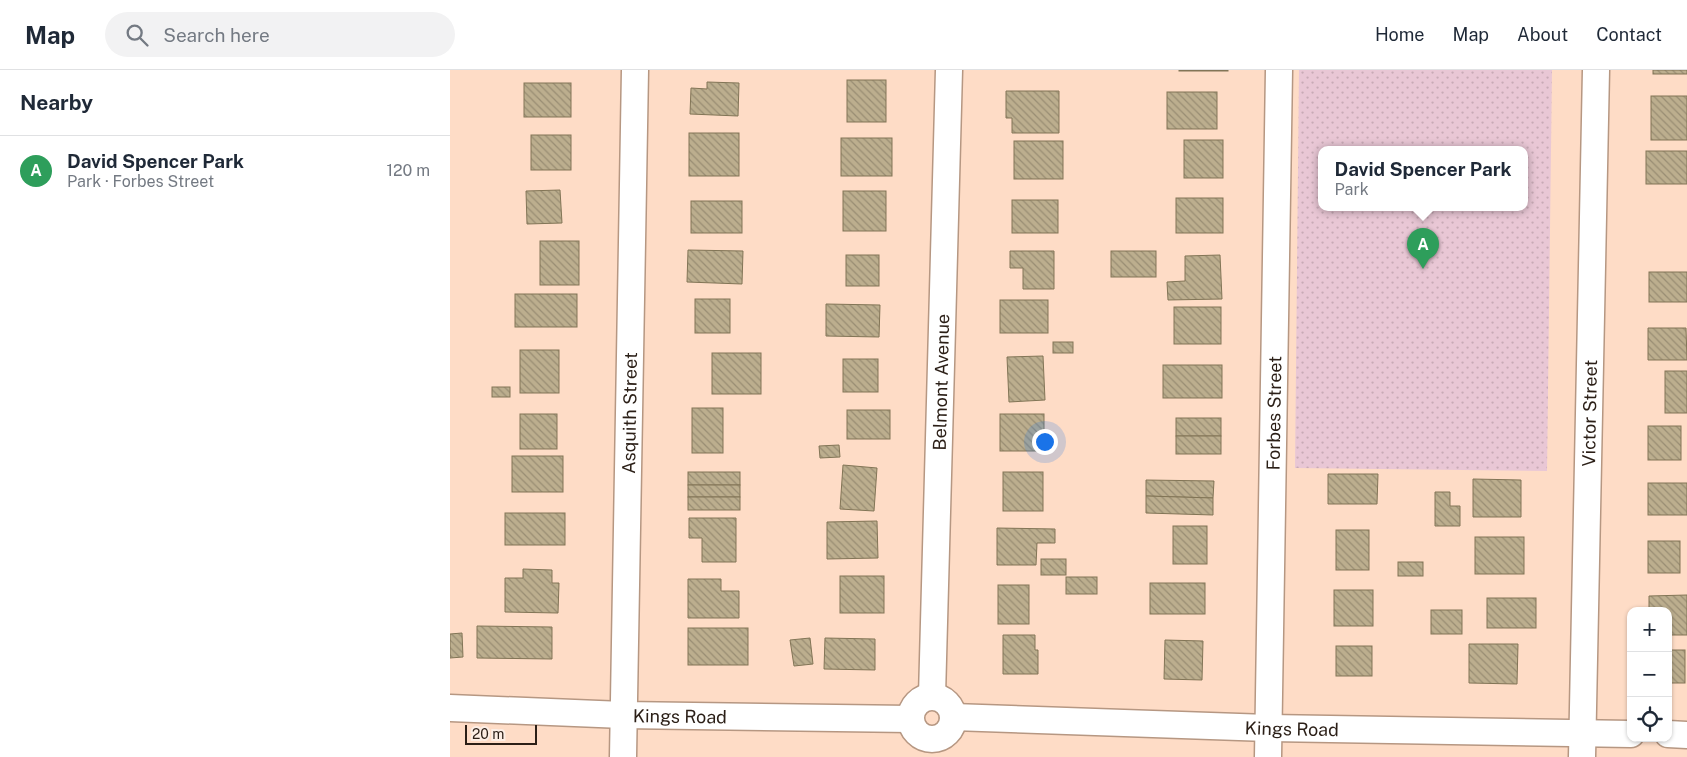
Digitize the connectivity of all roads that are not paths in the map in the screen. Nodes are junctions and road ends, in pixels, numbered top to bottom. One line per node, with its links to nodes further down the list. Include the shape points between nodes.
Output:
1 (635, 70): 7 (street, Asquith Street)
2 (949, 70): 5 (street, Belmont Avenue)
3 (1279, 70): 10 (street, Forbes Street)
4 (1596, 70): 14 (street, Victor Street)
5 (932, 696): 8 (street, via 947,702); 9 (street, via 916,703)
6 (450, 708): 7 (street, Kings Road)
7 (624, 715): 9 (street, Kings Road); 16 (street, Asquith Street)
8 (953, 717): 10 (street, Kings Road); 15 (street, via 952,726)
9 (910, 719): 15 (street, via 912,727)
10 (1268, 728): 14 (street, Kings Road); 17 (street, Forbes Street)
11 (1672, 734): 13 (street)
12 (1627, 735): 14 (street, Kings Road)
13 (1687, 735)
14 (1582, 746)
15 (931, 748)
16 (623, 757)
17 (1268, 757)

